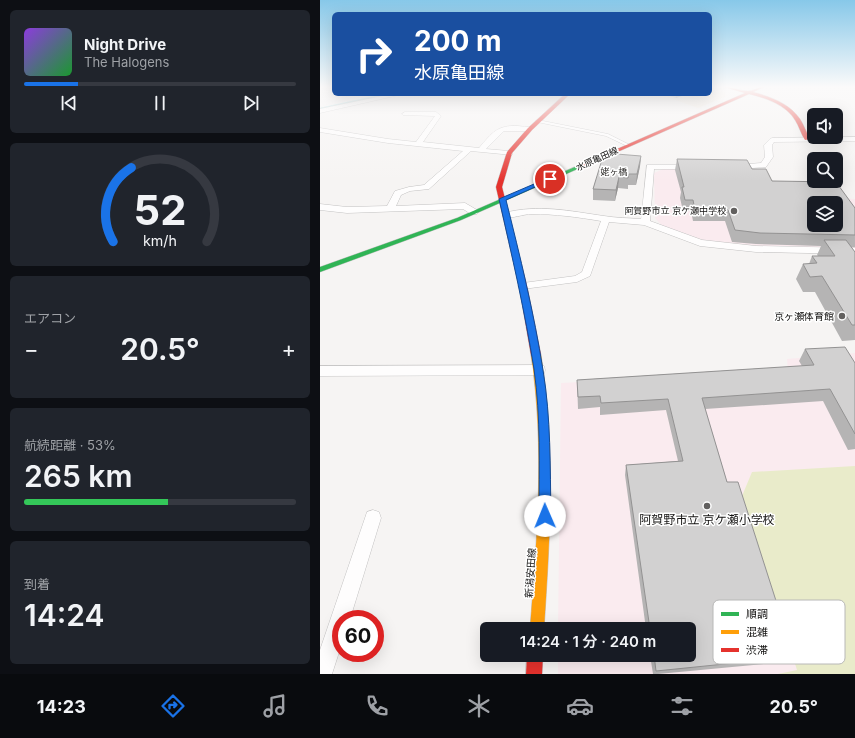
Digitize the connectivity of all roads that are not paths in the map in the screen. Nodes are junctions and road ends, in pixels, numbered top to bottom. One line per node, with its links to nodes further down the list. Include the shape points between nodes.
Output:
1 (436, 118): 10 (street)
2 (689, 118): 11 (main road, 水原亀田線)
3 (797, 118): 7 (main road)
4 (538, 120): 5 (main road, 新潟安田線); 11 (lane, via 607,135)
5 (530, 129): 13 (street, via 498,130); 14 (main road, 新潟安田線)
6 (320, 130): 10 (street, via 388,141)
7 (807, 139): 16 (street, via 772,140 768,145 769,157 763,165)
8 (843, 139): 9 (street)
9 (855, 139)
10 (419, 143): 12 (street)
11 (628, 145): 17 (main road, 水原亀田線)
12 (470, 148): 13 (street); 19 (street, via 426,187 398,193)
13 (481, 150): 14 (street)
14 (509, 153): 17 (main road, 新潟安田線, via 499,187)
15 (701, 167): 23 (street, via 650,167)
16 (724, 167)
17 (502, 199): 20 (main road, 水原亀田線); 21 (main road, 新潟安田線)
18 (320, 207): 19 (street, via 346,210)
19 (390, 209): 20 (street, via 465,206)
20 (474, 212): 25 (main road, 水原亀田線)
21 (507, 215): 22 (street, via 522,211 556,211); 26 (main road, 新潟安田線)
22 (606, 219): 23 (street); 26 (street, via 586,274 577,279)
23 (645, 222): 24 (street, via 700,243 756,249)
24 (855, 251)
25 (320, 270)
26 (523, 286): 27 (main road, 新潟安田線)
27 (539, 370): 28 (street); 30 (main road, 新潟安田線, via 544,420 545,516)
28 (320, 371)
29 (374, 518): 32 (street)
30 (537, 622)
31 (535, 662): 33 (main road)
32 (322, 674)
33 (534, 674)

